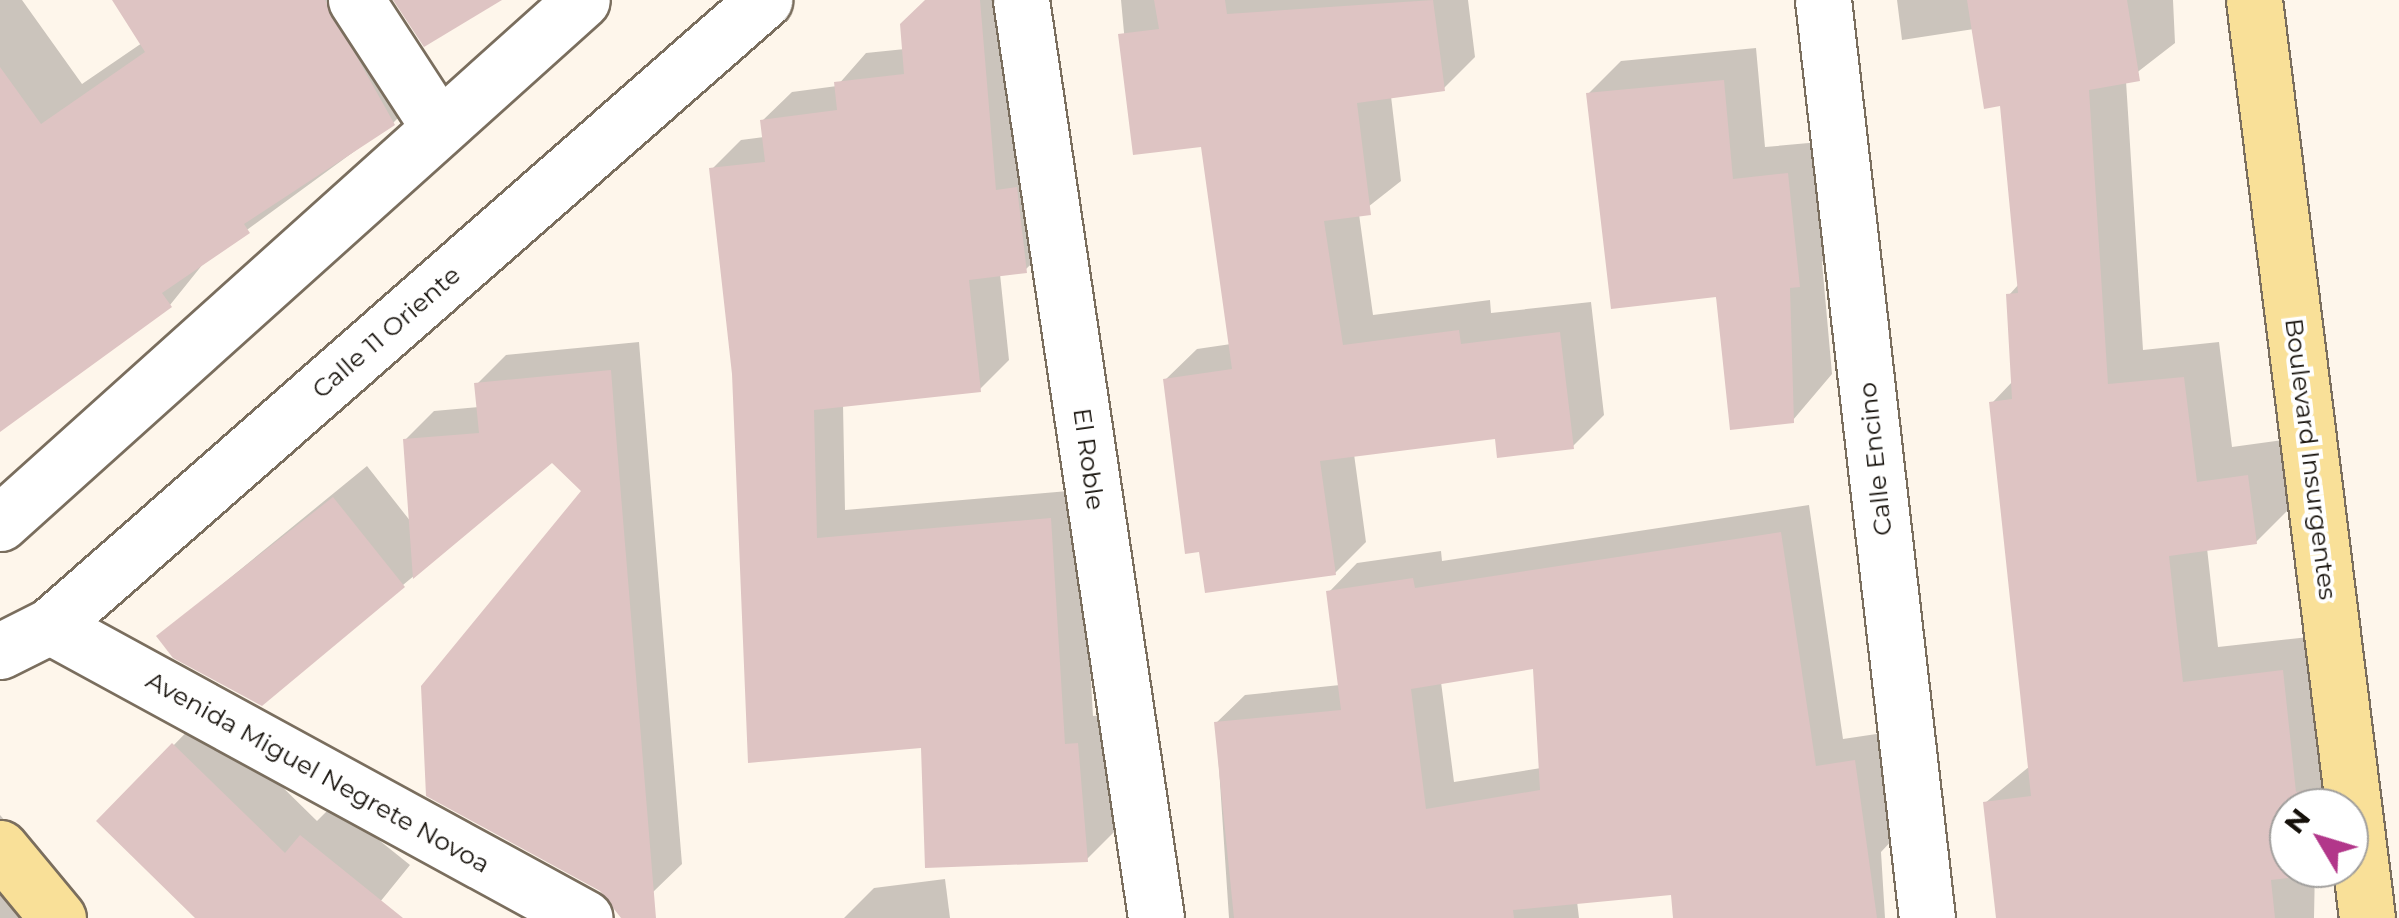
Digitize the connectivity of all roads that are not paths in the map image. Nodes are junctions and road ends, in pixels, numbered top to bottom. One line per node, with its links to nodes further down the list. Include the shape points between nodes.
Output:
1 (356, 0): 7 (street)
2 (582, 0): 7 (street)
3 (764, 0): 9 (street, Calle 11 Oriente)
4 (1021, 0): 14 (street, El Roble)
5 (1823, 0): 15 (street, Calle Encino)
6 (2254, 0): 16 (main road, Boulevard Insurgentes)
7 (438, 126): 8 (street)
8 (0, 523)
9 (50, 626): 10 (street, Calle 11 Oriente); 13 (street, Avenida Miguel Negrete Novoa)
10 (0, 651)
11 (0, 848): 12 (main road)
12 (58, 918)
13 (585, 918)
14 (1156, 918)
15 (1928, 918)
16 (2367, 918)

